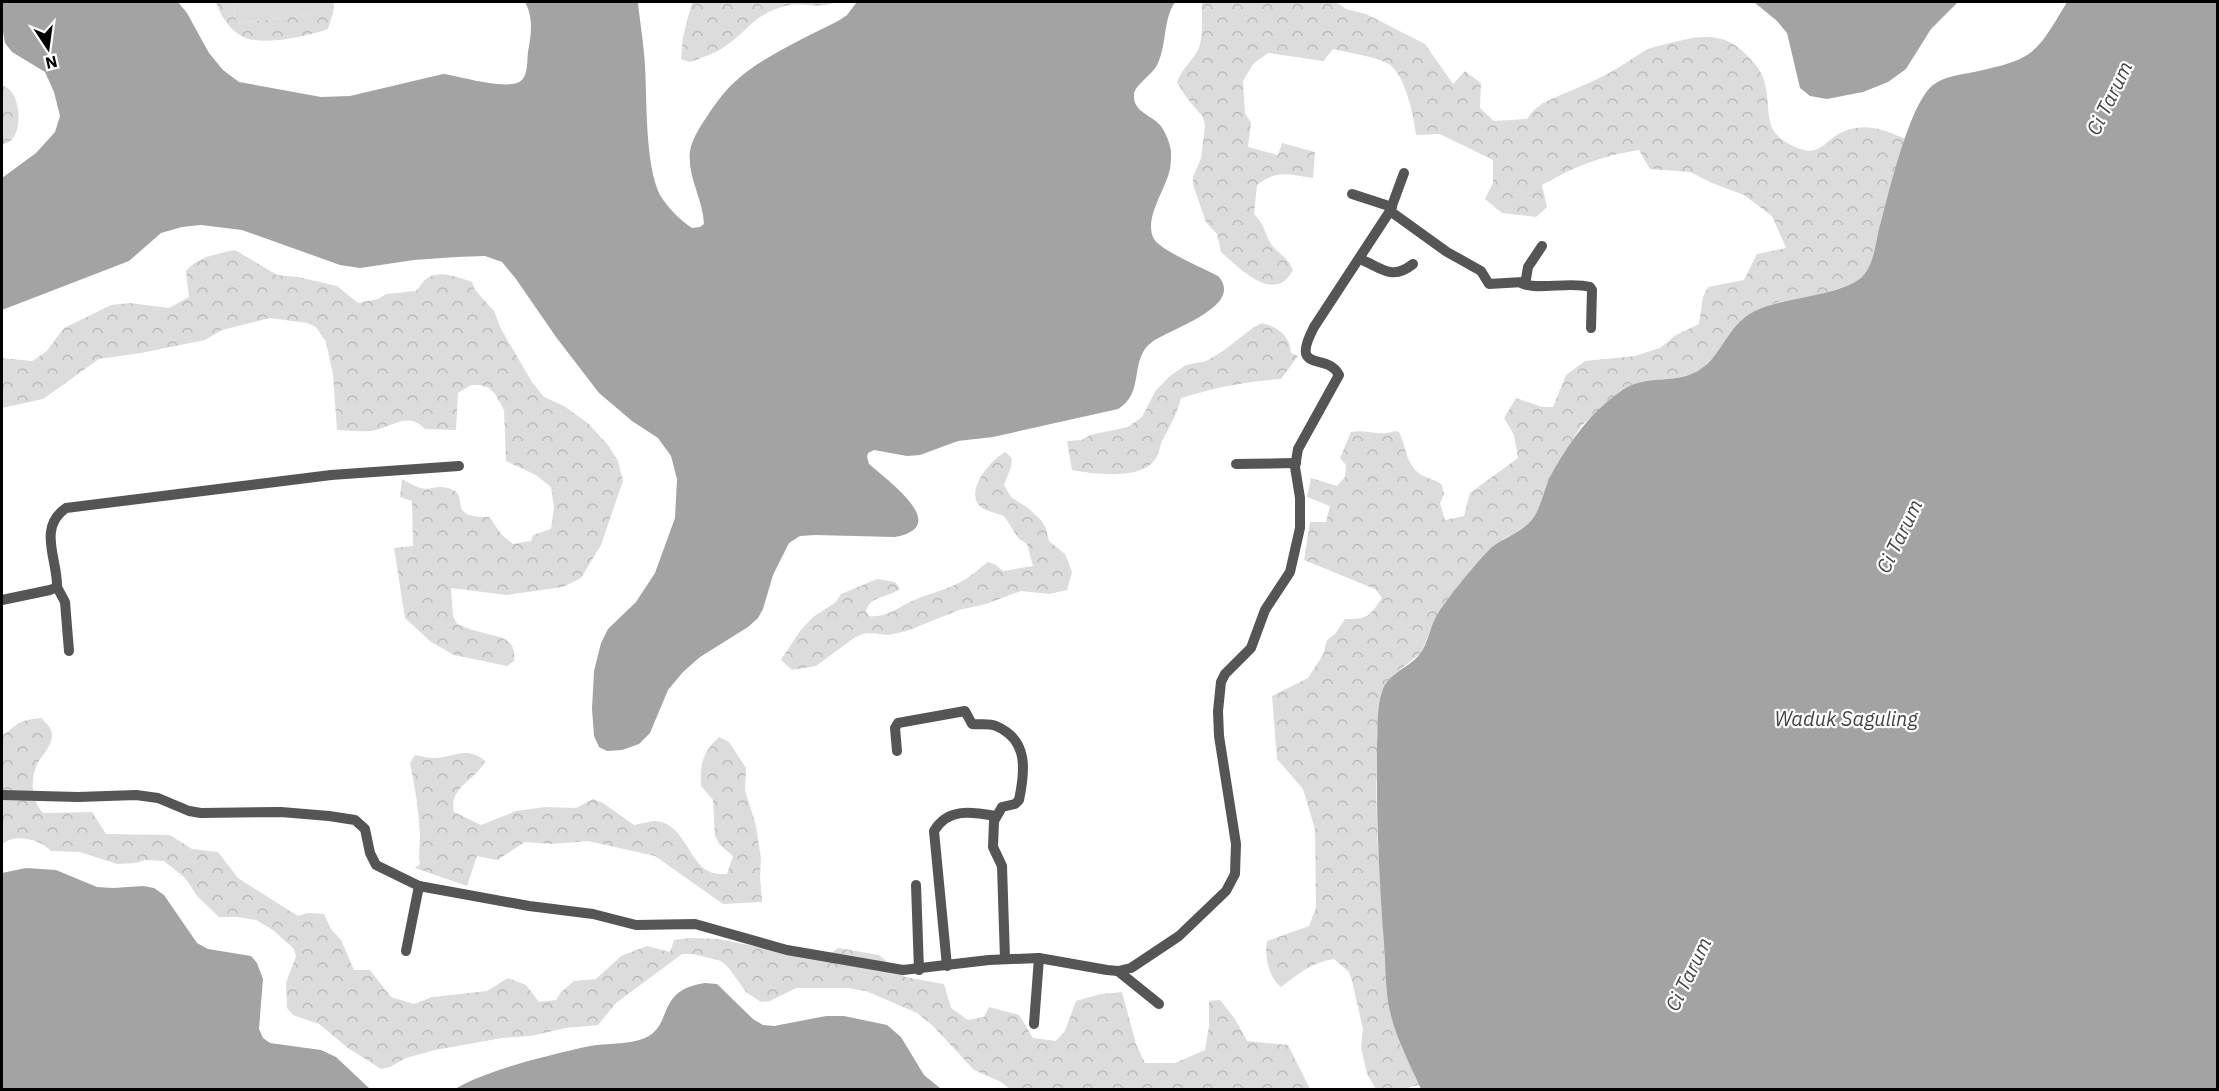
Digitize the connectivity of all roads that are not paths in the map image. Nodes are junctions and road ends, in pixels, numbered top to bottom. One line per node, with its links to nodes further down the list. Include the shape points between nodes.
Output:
1 (1404, 173): 3 (street)
2 (1352, 194): 3 (street)
3 (1391, 209): 5 (street); 7 (street, via 1447,252 1482,271 1487,284)
4 (1542, 246): 7 (street)
5 (1360, 259): 6 (street, via 1395,274); 9 (street, via 1305,345 1310,358 1339,375 1302,439)
6 (1413, 264)
7 (1521, 283): 8 (street, via 1590,287)
8 (1591, 328)
9 (1296, 463): 10 (street); 25 (street, via 1300,522 1290,572 1264,610 1251,648 1221,682 1219,736 1236,844 1235,874 1226,891 1189,928 1142,962)
10 (1236, 464)
11 (459, 466): 12 (street, via 331,475 66,508 57,514 50,538)
12 (57, 587): 13 (street); 14 (street, via 65,602)
13 (2, 600)
14 (69, 651)
15 (897, 751): 17 (street, via 898,723 965,711 972,724 1004,730 1018,742 1021,751 1020,792 1017,803 1002,807)
16 (2, 795): 18 (street, via 136,795 201,813 281,812 355,820 365,829 376,865)
17 (996, 816): 22 (street, via 993,848 1002,866); 23 (street, via 955,813 934,831)
18 (419, 885): 20 (street); 24 (street, via 593,914 636,925 695,924 788,950)
19 (916, 885): 24 (street)
20 (406, 951)
21 (1040, 958): 22 (street); 25 (street); 27 (street)
22 (1005, 959): 23 (street)
23 (947, 966): 24 (street)
24 (919, 970)
25 (1118, 971): 26 (street)
26 (1159, 1004)
27 (1034, 1024)

